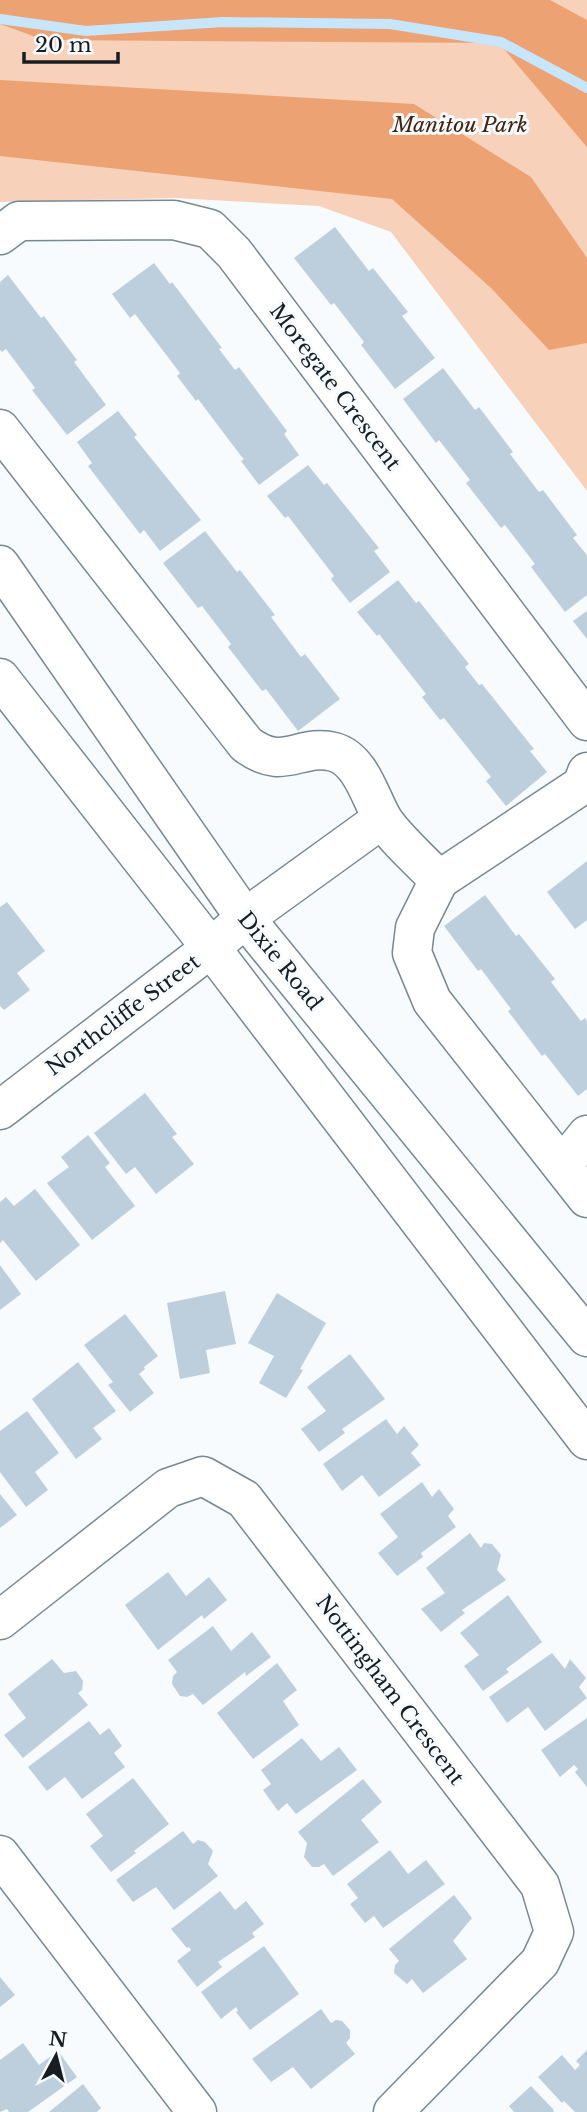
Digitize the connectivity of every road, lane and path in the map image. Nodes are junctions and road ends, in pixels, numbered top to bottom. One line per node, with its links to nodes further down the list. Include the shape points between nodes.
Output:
1 (0, 235): 5 (street, Moregate Crescent, via 19,221 174,220 210,229 234,253)
2 (0, 429): 7 (street, via 246,744 261,756 335,752 359,770)
3 (0, 565): 9 (street, Dixie Road)
4 (0, 678): 10 (street)
5 (587, 721)
6 (587, 772): 8 (street, via 582,785)
7 (382, 819): 8 (street); 9 (street)
8 (439, 880): 13 (street, via 415,928 412,953 432,1000)
9 (245, 918): 10 (street, Northcliffe Street); 15 (street, Dixie Road)
10 (211, 948): 11 (street, Northcliffe Street); 16 (street)
11 (0, 1110)
12 (587, 1135): 13 (street)
13 (562, 1166): 14 (street)
14 (587, 1198)
15 (587, 1337)
16 (587, 1440)
17 (0, 1620): 20 (street, Nottingham Crescent, via 168,1488 203,1476 244,1499 540,1885 554,1932 540,1962)
18 (0, 1855): 19 (street)
19 (197, 2112)
20 (393, 2112)

